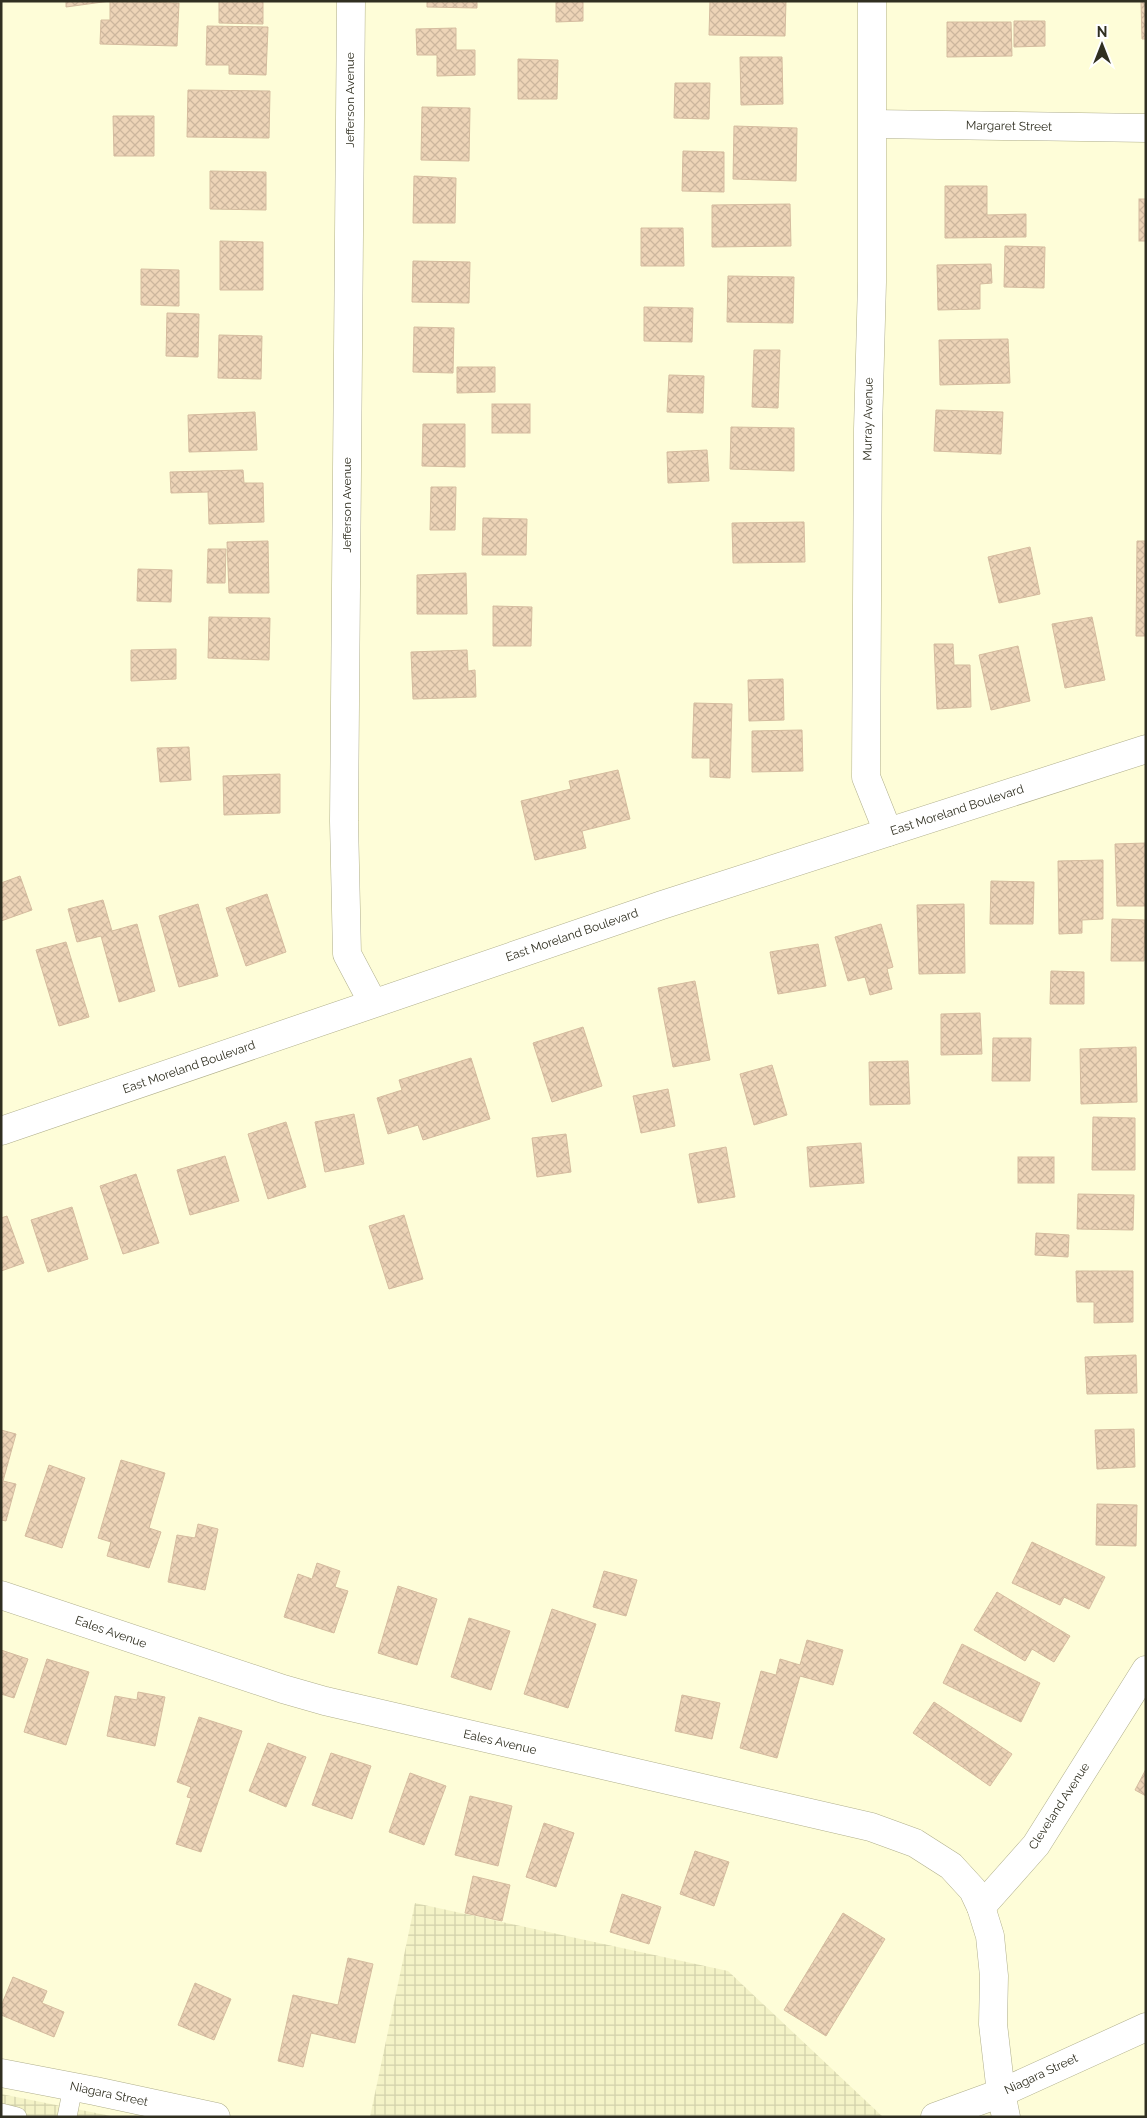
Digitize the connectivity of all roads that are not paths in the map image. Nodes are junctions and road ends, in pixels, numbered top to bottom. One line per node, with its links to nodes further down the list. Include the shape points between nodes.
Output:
1 (351, 1): 7 (street, Jefferson Avenue, via 344,821 347,954)
2 (872, 1): 3 (street, Murray Avenue)
3 (873, 124): 4 (street, Margaret Street); 6 (street, Murray Avenue, via 866,777)
4 (1146, 128)
5 (1146, 749): 6 (street, East Moreland Boulevard)
6 (888, 832): 7 (street, East Moreland Boulevard)
7 (373, 1003): 8 (street, East Moreland Boulevard)
8 (1, 1131)
9 (1, 1595): 11 (street, Eales Avenue, via 325,1701 871,1827 915,1843 951,1866 973,1890)
10 (1146, 1670): 11 (street, Cleveland Avenue, via 1036,1845)
11 (981, 1906): 15 (street, via 990,1936 994,1976 993,2024)
12 (1146, 2027): 15 (street, Niagara Street)
13 (1, 2073): 14 (street, Niagara Street)
14 (73, 2087): 18 (lane); 19 (street, Niagara Street)
15 (1004, 2105): 20 (street, Niagara Street)
16 (1, 2114): 17 (lane)
17 (17, 2117)
18 (67, 2117)
19 (216, 2117)
20 (935, 2117)

